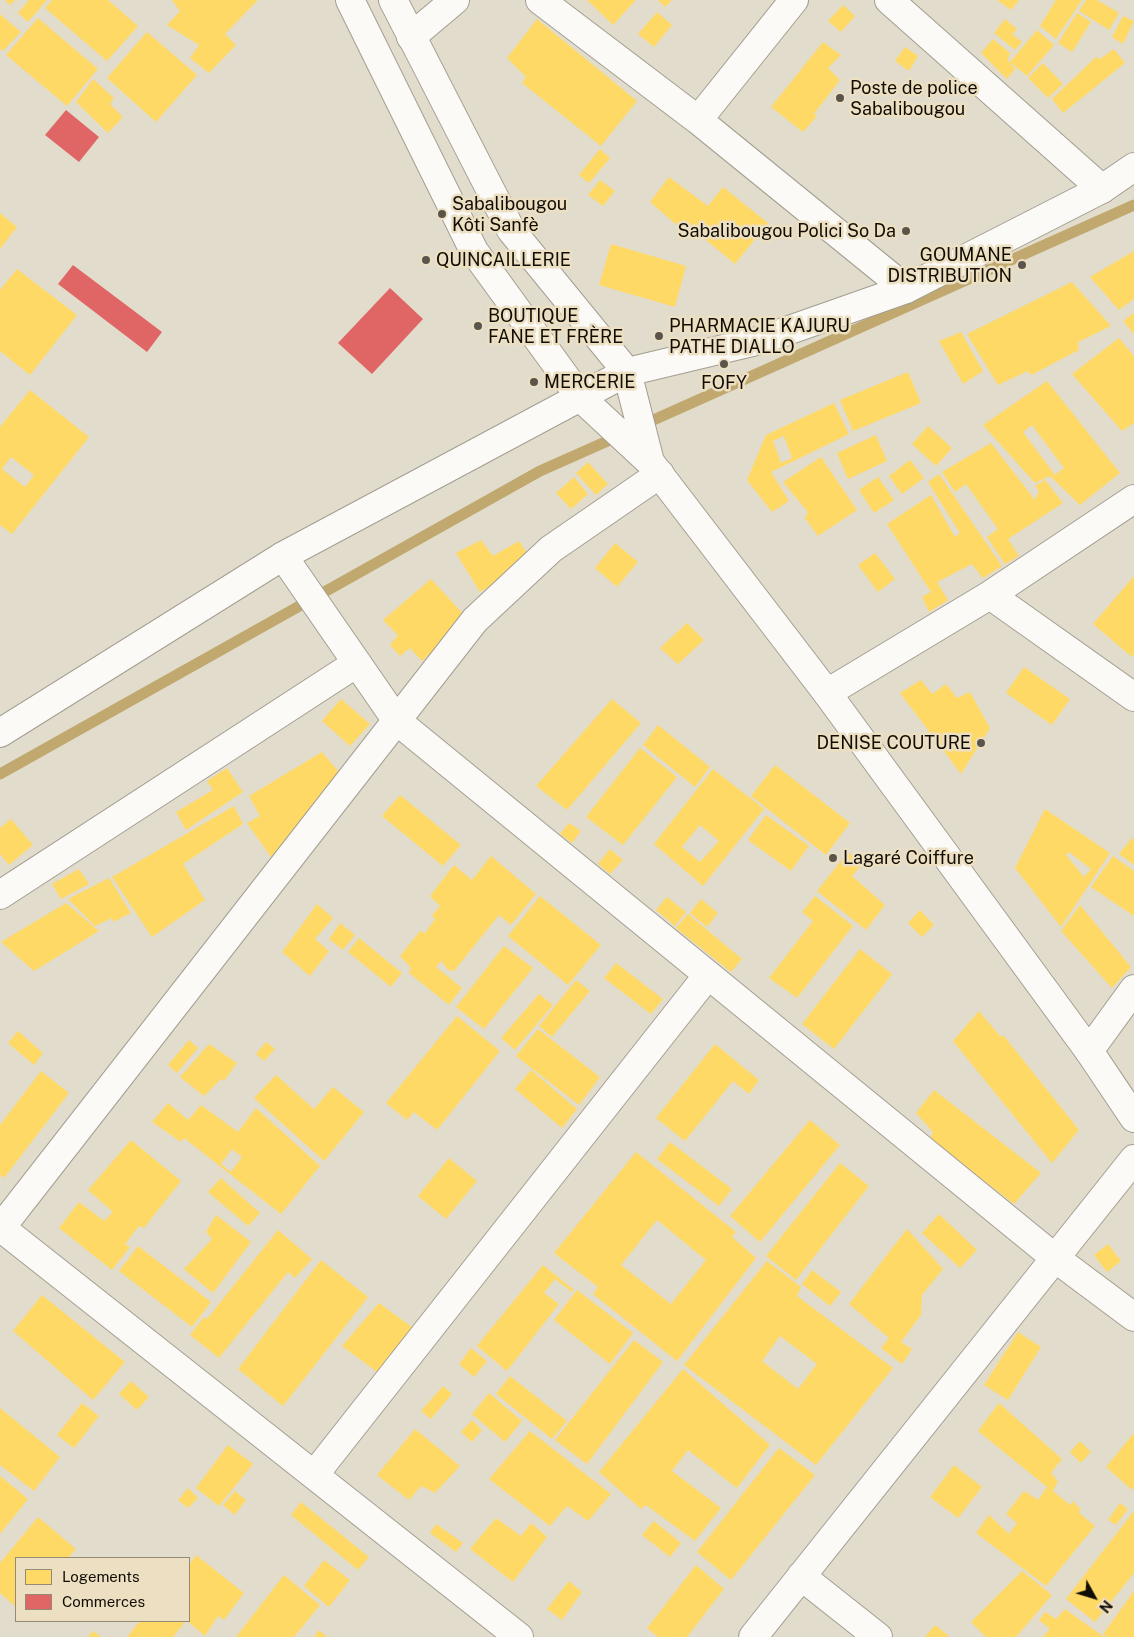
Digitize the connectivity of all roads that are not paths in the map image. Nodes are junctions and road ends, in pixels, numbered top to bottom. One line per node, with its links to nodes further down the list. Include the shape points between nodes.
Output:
1 (350, 0): 13 (street, via 474,251)
2 (392, 0): 7 (street)
3 (455, 0): 7 (street)
4 (540, 0): 8 (street)
5 (794, 0): 8 (street)
6 (889, 0): 10 (street)
7 (411, 38): 12 (street, via 511,230)
8 (698, 120): 11 (street)
9 (1134, 167): 10 (street)
10 (1102, 189): 11 (street)
11 (906, 289): 12 (street, via 761,340)
12 (627, 372): 13 (street); 14 (street)
13 (580, 397): 14 (street); 16 (street)
14 (655, 468): 19 (street); 21 (street, via 551,550 475,620)
15 (1134, 499): 17 (street)
16 (283, 556): 18 (street); 22 (street)
17 (990, 595): 19 (street); 20 (street)
18 (357, 663): 21 (street); 23 (street)
19 (827, 693): 26 (street)
20 (1134, 696)
21 (397, 721): 24 (street); 29 (street)
22 (0, 732)
23 (0, 895)
24 (708, 974): 30 (street); 32 (street)
25 (1134, 989): 26 (street)
26 (1090, 1051): 27 (street)
27 (1134, 1118)
28 (1134, 1159): 30 (street)
29 (0, 1228): 32 (street)
30 (1055, 1258): 31 (street); 33 (street)
31 (1134, 1317)
32 (314, 1474): 34 (street)
33 (802, 1576): 35 (street); 36 (street)
34 (519, 1637)
35 (753, 1637)
36 (878, 1637)

